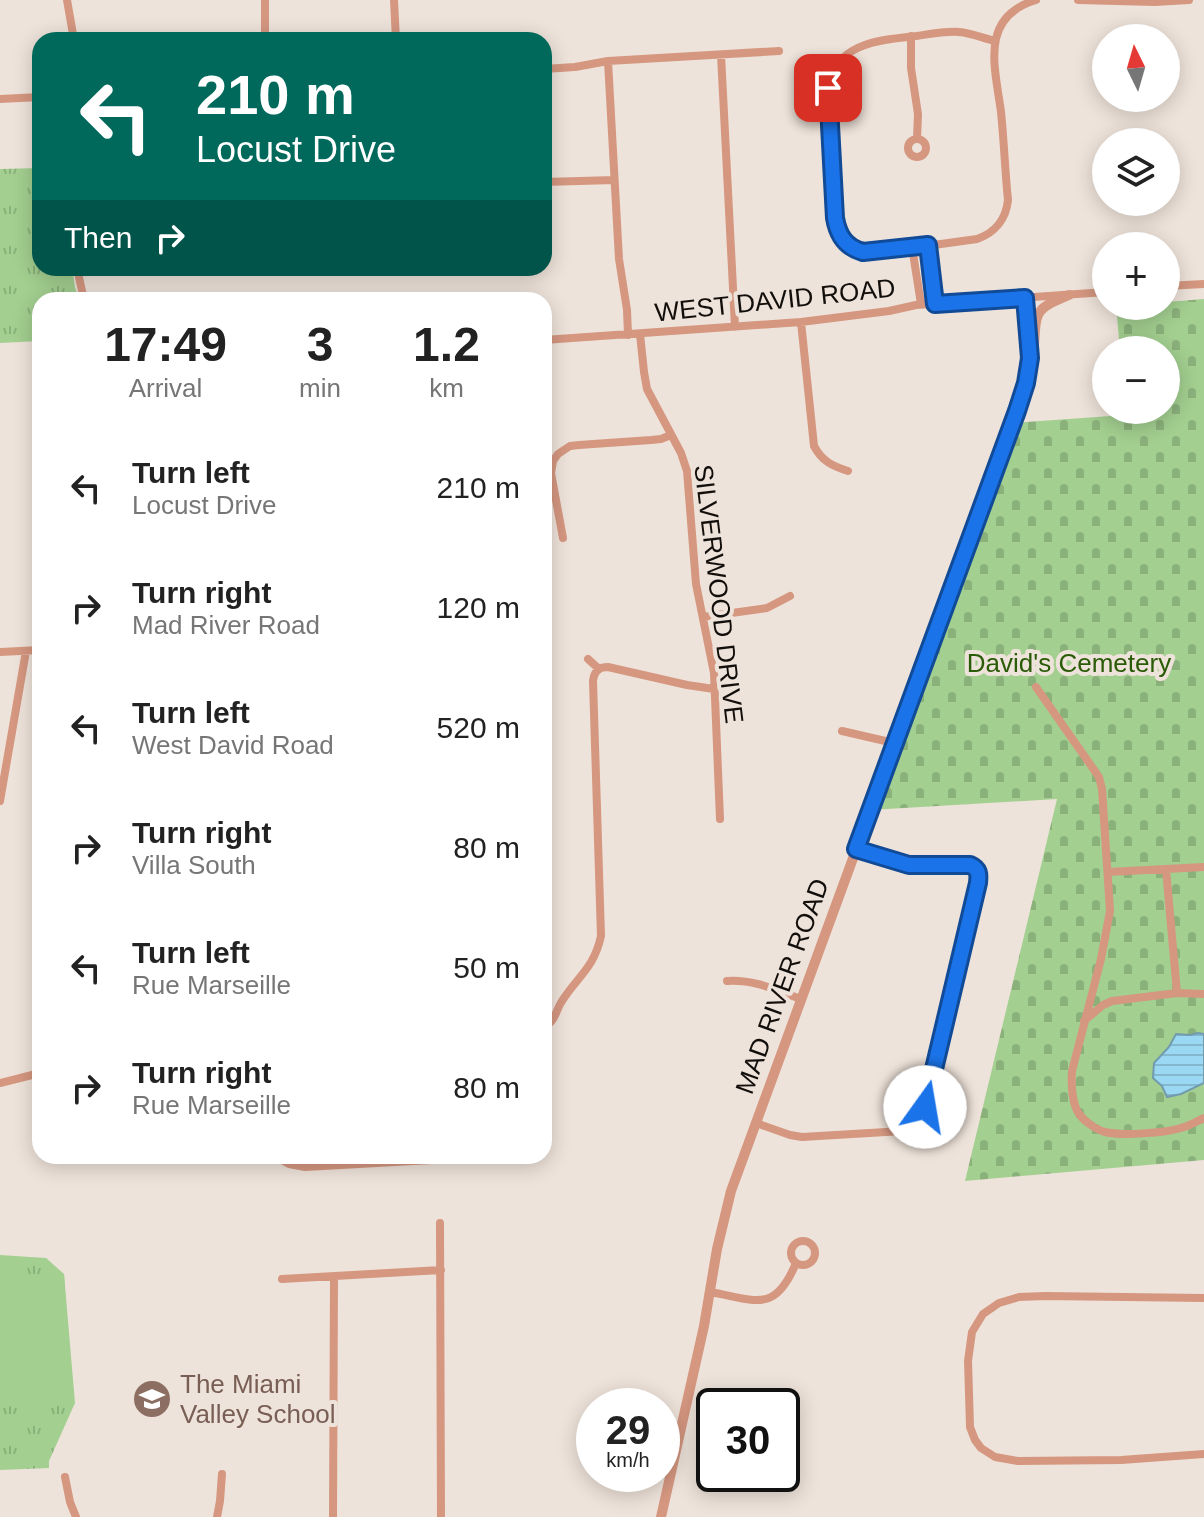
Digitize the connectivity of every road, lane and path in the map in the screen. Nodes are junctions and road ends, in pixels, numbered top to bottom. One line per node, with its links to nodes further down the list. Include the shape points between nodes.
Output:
1 (67, 0): 7 (street)
2 (265, 0): 8 (street)
3 (394, 0): 9 (street)
4 (1036, 0): 11 (street, via 1012,11)
5 (1078, 0): 6 (street)
6 (1189, 0)
7 (73, 32)
8 (265, 32)
9 (396, 32)
10 (911, 36): 11 (street, via 958,32); 18 (street); 22 (street, via 852,50 839,63 828,88 838,233 863,252)
11 (995, 41): 21 (street, via 1005,214 987,236)
12 (779, 51): 13 (street)
13 (721, 55): 14 (street); 31 (street)
14 (608, 61): 15 (street); 19 (street)
15 (552, 68)
16 (32, 97): 17 (street)
17 (0, 99)
18 (917, 139)
19 (614, 180): 20 (street); 33 (street)
20 (552, 182)
21 (928, 245): 22 (street); 29 (street)
22 (912, 247): 28 (street)
23 (1204, 284): 24 (street)
24 (1180, 285)
25 (1092, 293): 26 (street, WEST DAVID ROAD)
26 (1069, 295): 27 (street, WEST DAVID ROAD); 35 (street, via 1039,312)
27 (1025, 298): 29 (street, WEST DAVID ROAD); 35 (street, MAD RIVER ROAD)
28 (921, 304): 29 (street, WEST DAVID ROAD); 30 (street, WEST DAVID ROAD)
29 (935, 304)
30 (801, 322): 31 (street, WEST DAVID ROAD); 38 (street, via 814,446 824,460)
31 (735, 327): 32 (street, WEST DAVID ROAD)
32 (640, 334): 33 (street, WEST DAVID ROAD); 36 (street, SILVERWOOD DRIVE, via 647,389)
33 (628, 335): 34 (street, WEST DAVID ROAD)
34 (552, 340)
35 (1030, 358): 51 (street, MAD RIVER ROAD, via 1017,411)
36 (671, 435): 37 (street, via 570,446); 42 (street, SILVERWOOD DRIVE, via 687,471)
37 (552, 467)
38 (848, 471)
39 (552, 478): 40 (street)
40 (563, 538)
41 (790, 596): 42 (street, via 767,608)
42 (703, 617): 49 (street, SILVERWOOD DRIVE)
43 (26, 651): 44 (street); 45 (street); 52 (street)
44 (32, 651)
45 (0, 652)
46 (588, 659): 47 (street)
47 (599, 669): 49 (street); 65 (street, via 593,681 600,941 588,970)
48 (1036, 687): 57 (street, via 1099,777)
49 (714, 689): 53 (street, SILVERWOOD DRIVE)
50 (842, 731): 51 (street)
51 (894, 743): 54 (street, MAD RIVER ROAD)
52 (0, 801)
53 (720, 819)
54 (856, 849): 62 (street, MAD RIVER ROAD); 69 (street, via 909,865 970,865 977,870 925,1107 917,1123 903,1131 802,1137)
55 (1204, 867): 56 (street)
56 (1166, 869): 57 (street); 60 (street)
57 (1108, 872): 59 (street, via 1110,911)
58 (727, 981): 62 (street, via 753,982)
59 (1094, 984): 63 (street); 64 (street)
60 (1177, 993): 61 (street); 63 (street)
61 (1204, 994)
62 (801, 999): 69 (street, MAD RIVER ROAD)
63 (1107, 1003): 64 (street)
64 (1084, 1021): 68 (street, via 1071,1084 1078,1113 1093,1126 1117,1133 1168,1131)
65 (552, 1022)
66 (32, 1075): 67 (street)
67 (0, 1083)
68 (1204, 1118)
69 (756, 1123): 77 (street, MAD RIVER ROAD, via 727,1208)
70 (289, 1164): 71 (street)
71 (359, 1164)
72 (440, 1223): 74 (street)
73 (796, 1263): 77 (street, via 788,1282 770,1299)
74 (441, 1270): 75 (street); 85 (street)
75 (334, 1277): 76 (street); 84 (street)
76 (282, 1279)
77 (710, 1292): 86 (street, MAD RIVER ROAD)
78 (1204, 1298): 79 (street, via 1045,1296 999,1303 983,1314 972,1332 968,1383 972,1433 995,1457 1089,1461)
79 (1204, 1454)
80 (222, 1474): 83 (street)
81 (65, 1477): 82 (street)
82 (76, 1517)
83 (217, 1517)
84 (333, 1517)
85 (441, 1517)
86 (661, 1517)

